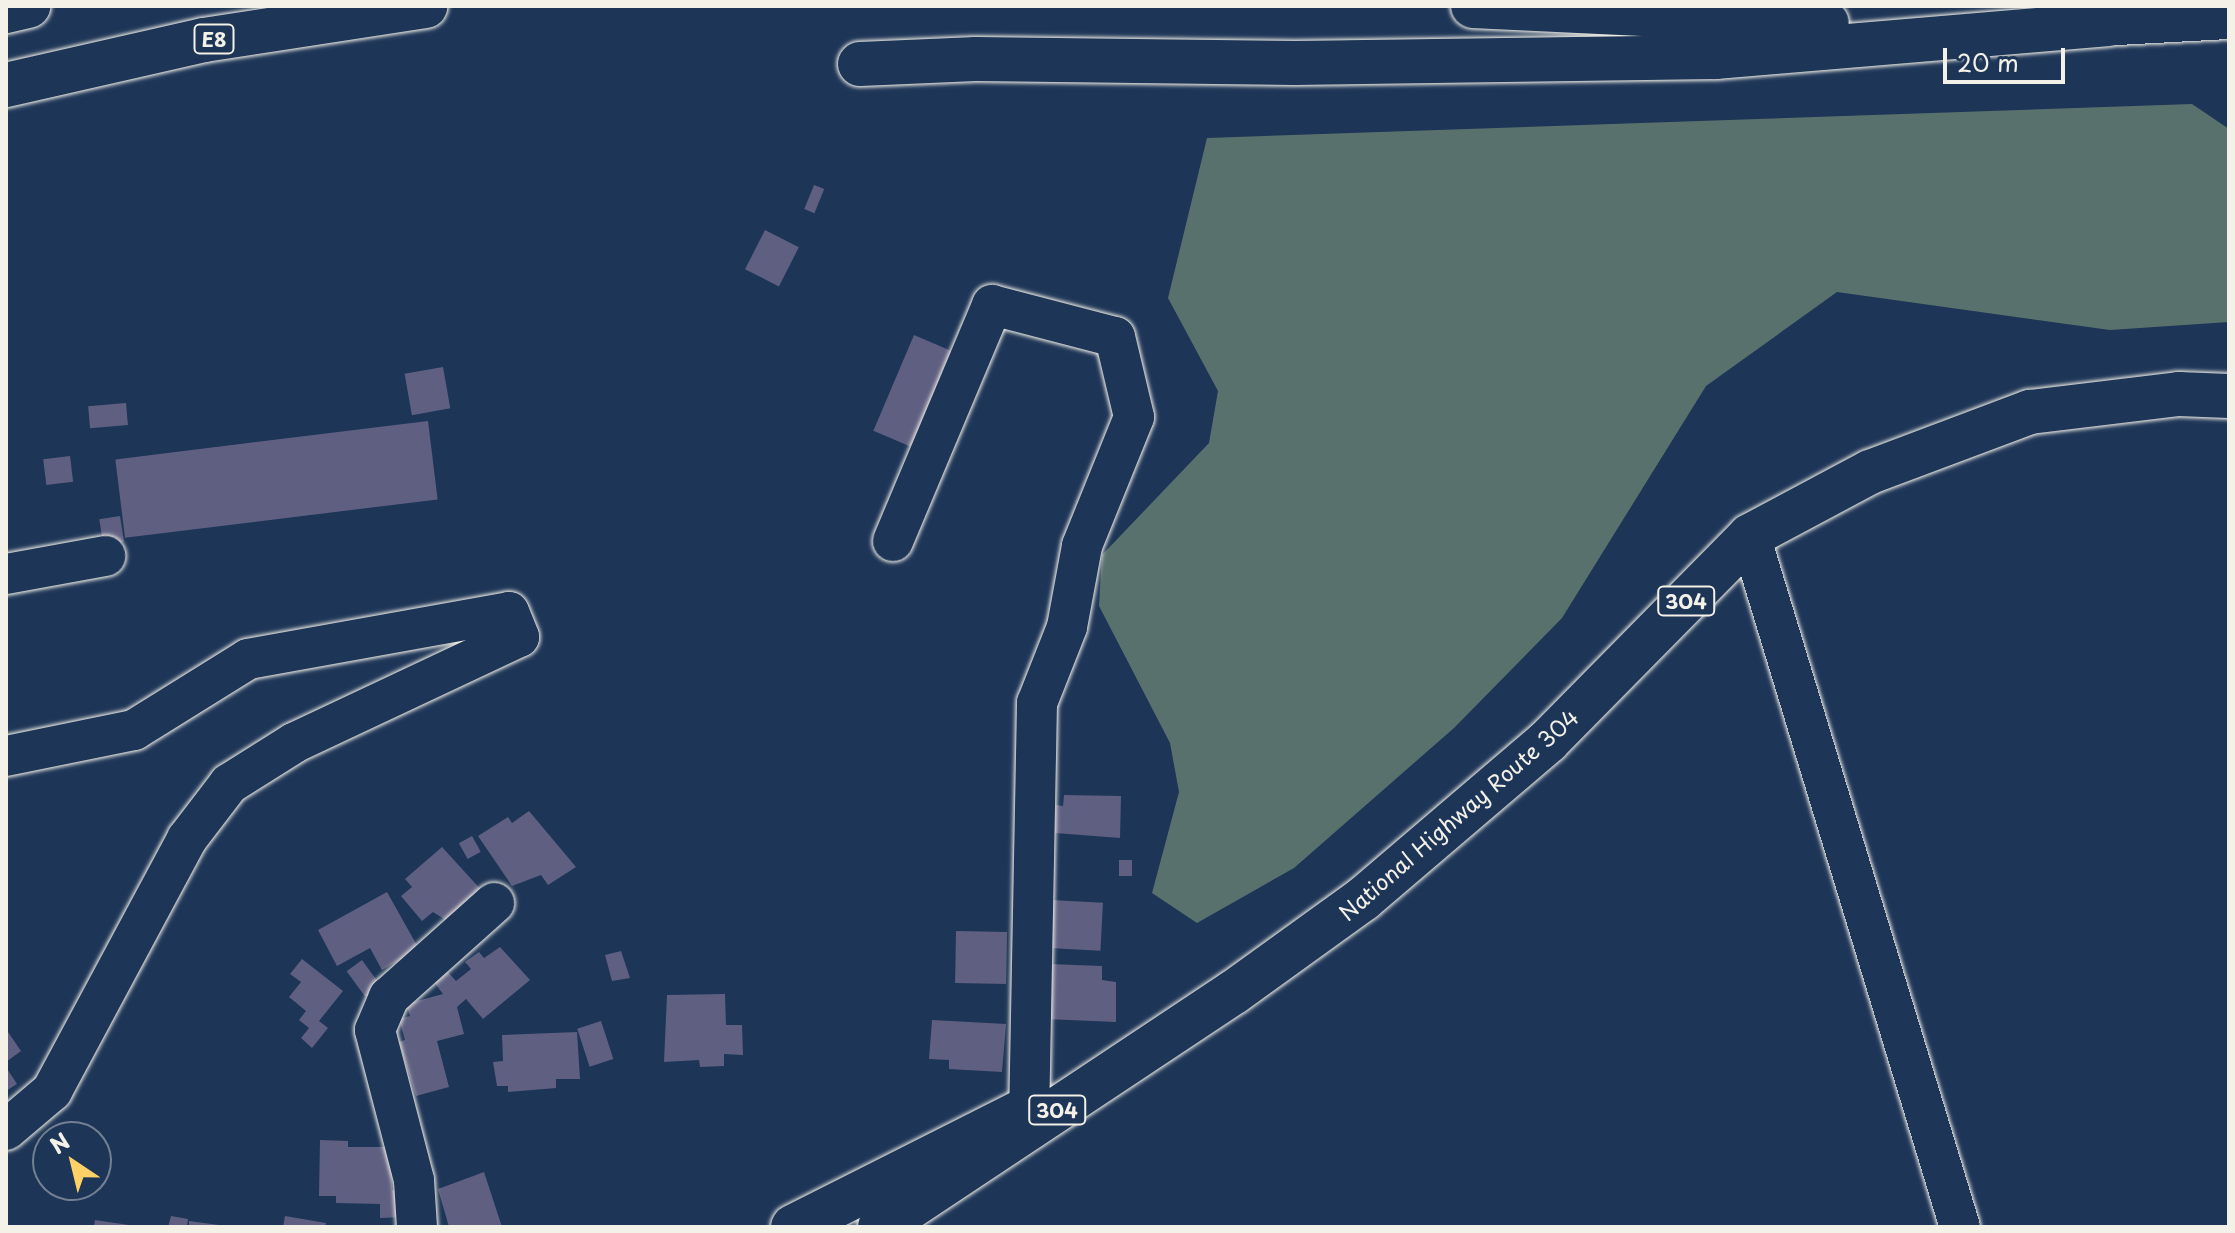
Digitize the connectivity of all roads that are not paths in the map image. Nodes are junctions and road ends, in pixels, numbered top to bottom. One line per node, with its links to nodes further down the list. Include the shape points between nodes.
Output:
1 (28, 6): 4 (main road)
2 (425, 6): 8 (main road, E8, via 204,40)
3 (1473, 6): 6 (main road, via 1738,21)
4 (6, 11)
5 (2229, 17): 6 (main road)
6 (2108, 24): 7 (main road, via 1716,57 1295,63 976,59)
7 (860, 64)
8 (6, 85)
9 (2229, 396): 10 (main road, National Highway Route 304 / 304, via 2179,394 2030,412 1870,472)
10 (1750, 536): 16 (main road, National Highway Route 304 / 304, via 1548,741 1363,899); 22 (street)
11 (893, 541): 17 (street, via 992,305 1115,337 1134,417 1082,546 1067,627 1037,703)
12 (105, 556): 13 (street)
13 (6, 574)
14 (6, 756): 18 (street, via 134,730 248,659 509,612 519,637 294,743 229,784 187,839 52,1091)
15 (494, 903): 19 (street, via 389,997 375,1030 414,1180)
16 (1234, 992): 17 (main road); 21 (main road, 304)
17 (1029, 1108): 20 (main road)
18 (6, 1130)
19 (417, 1227)
20 (793, 1227)
21 (880, 1227)
22 (1960, 1227)

